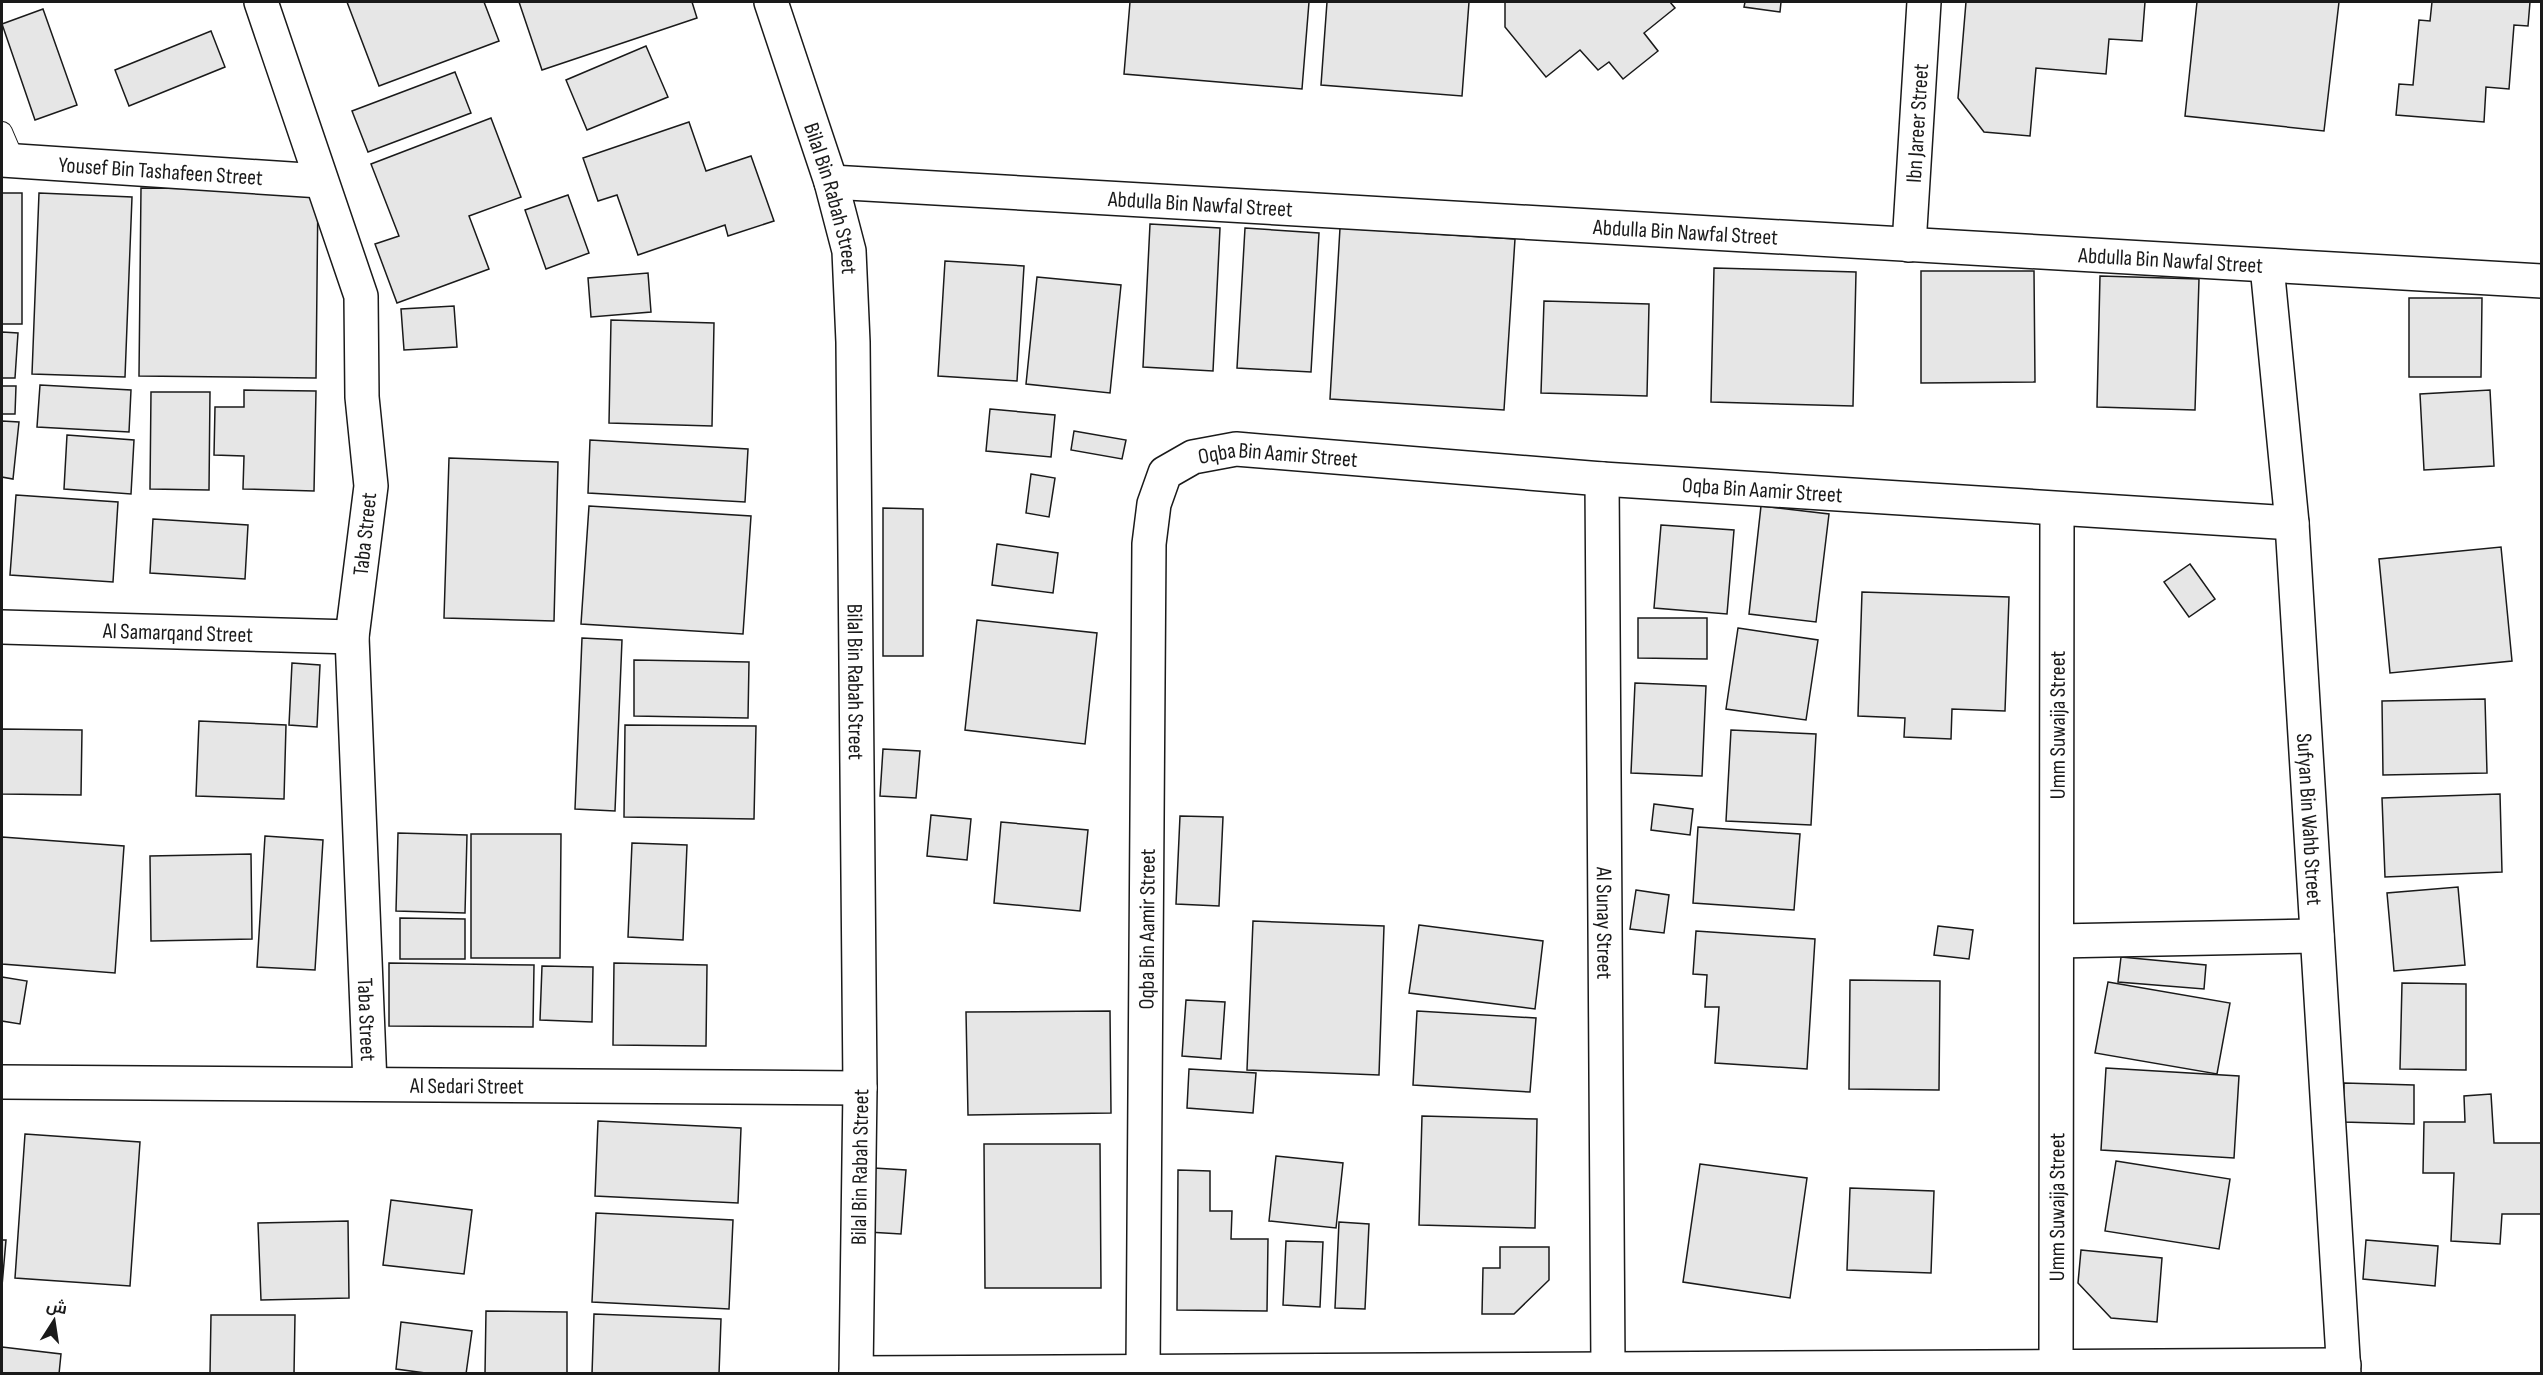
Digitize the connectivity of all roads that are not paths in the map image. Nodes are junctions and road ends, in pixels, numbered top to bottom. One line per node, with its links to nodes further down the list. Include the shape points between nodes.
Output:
1 (261, 2): 5 (street, Taba Street)
2 (771, 2): 6 (street, Bilal Bin Rabah Street)
3 (1924, 2): 7 (street, Ibn Jareer Street)
4 (6, 151): 5 (street, Yousef Bin Tashafeen Street)
5 (321, 181): 14 (street, Taba Street, via 361,296 362,398 370,486)
6 (831, 182): 7 (street, Abdulla Bin Nawfal Street); 19 (street, Bilal Bin Rabah Street, via 849,251 853,342)
7 (1909, 245): 8 (street, Abdulla Bin Nawfal Street)
8 (2267, 266): 9 (street, Abdulla Bin Nawfal Street); 12 (street, Sufyan Bin Wahb Street)
9 (2541, 281)
10 (1602, 479): 11 (street, Oqba Bin Aamir Street); 21 (street, Al Sunay Street); 23 (street, Oqba Bin Aamir Street, via 1236,449 1193,457 1165,473 1154,504 1149,544)
11 (2057, 509): 12 (street, Oqba Bin Aamir Street); 16 (street, Umm Suwaija Street)
12 (2292, 523): 15 (street, Sufyan Bin Wahb Street)
13 (2, 627): 14 (street, Al Samarqand Street)
14 (352, 637): 18 (street, Taba Street)
15 (2318, 936): 16 (street); 22 (street, Sufyan Bin Wahb Street)
16 (2057, 940): 20 (street, Umm Suwaija Street)
17 (2, 1082): 18 (street, Al Sedari Street)
18 (370, 1084): 19 (street, Al Sedari Street)
19 (860, 1088): 24 (street, Bilal Bin Rabah Street)
20 (2056, 1365): 21 (street); 22 (street)
21 (1608, 1367): 23 (street)
22 (2344, 1369)
23 (1143, 1370): 24 (street)
24 (856, 1373)

